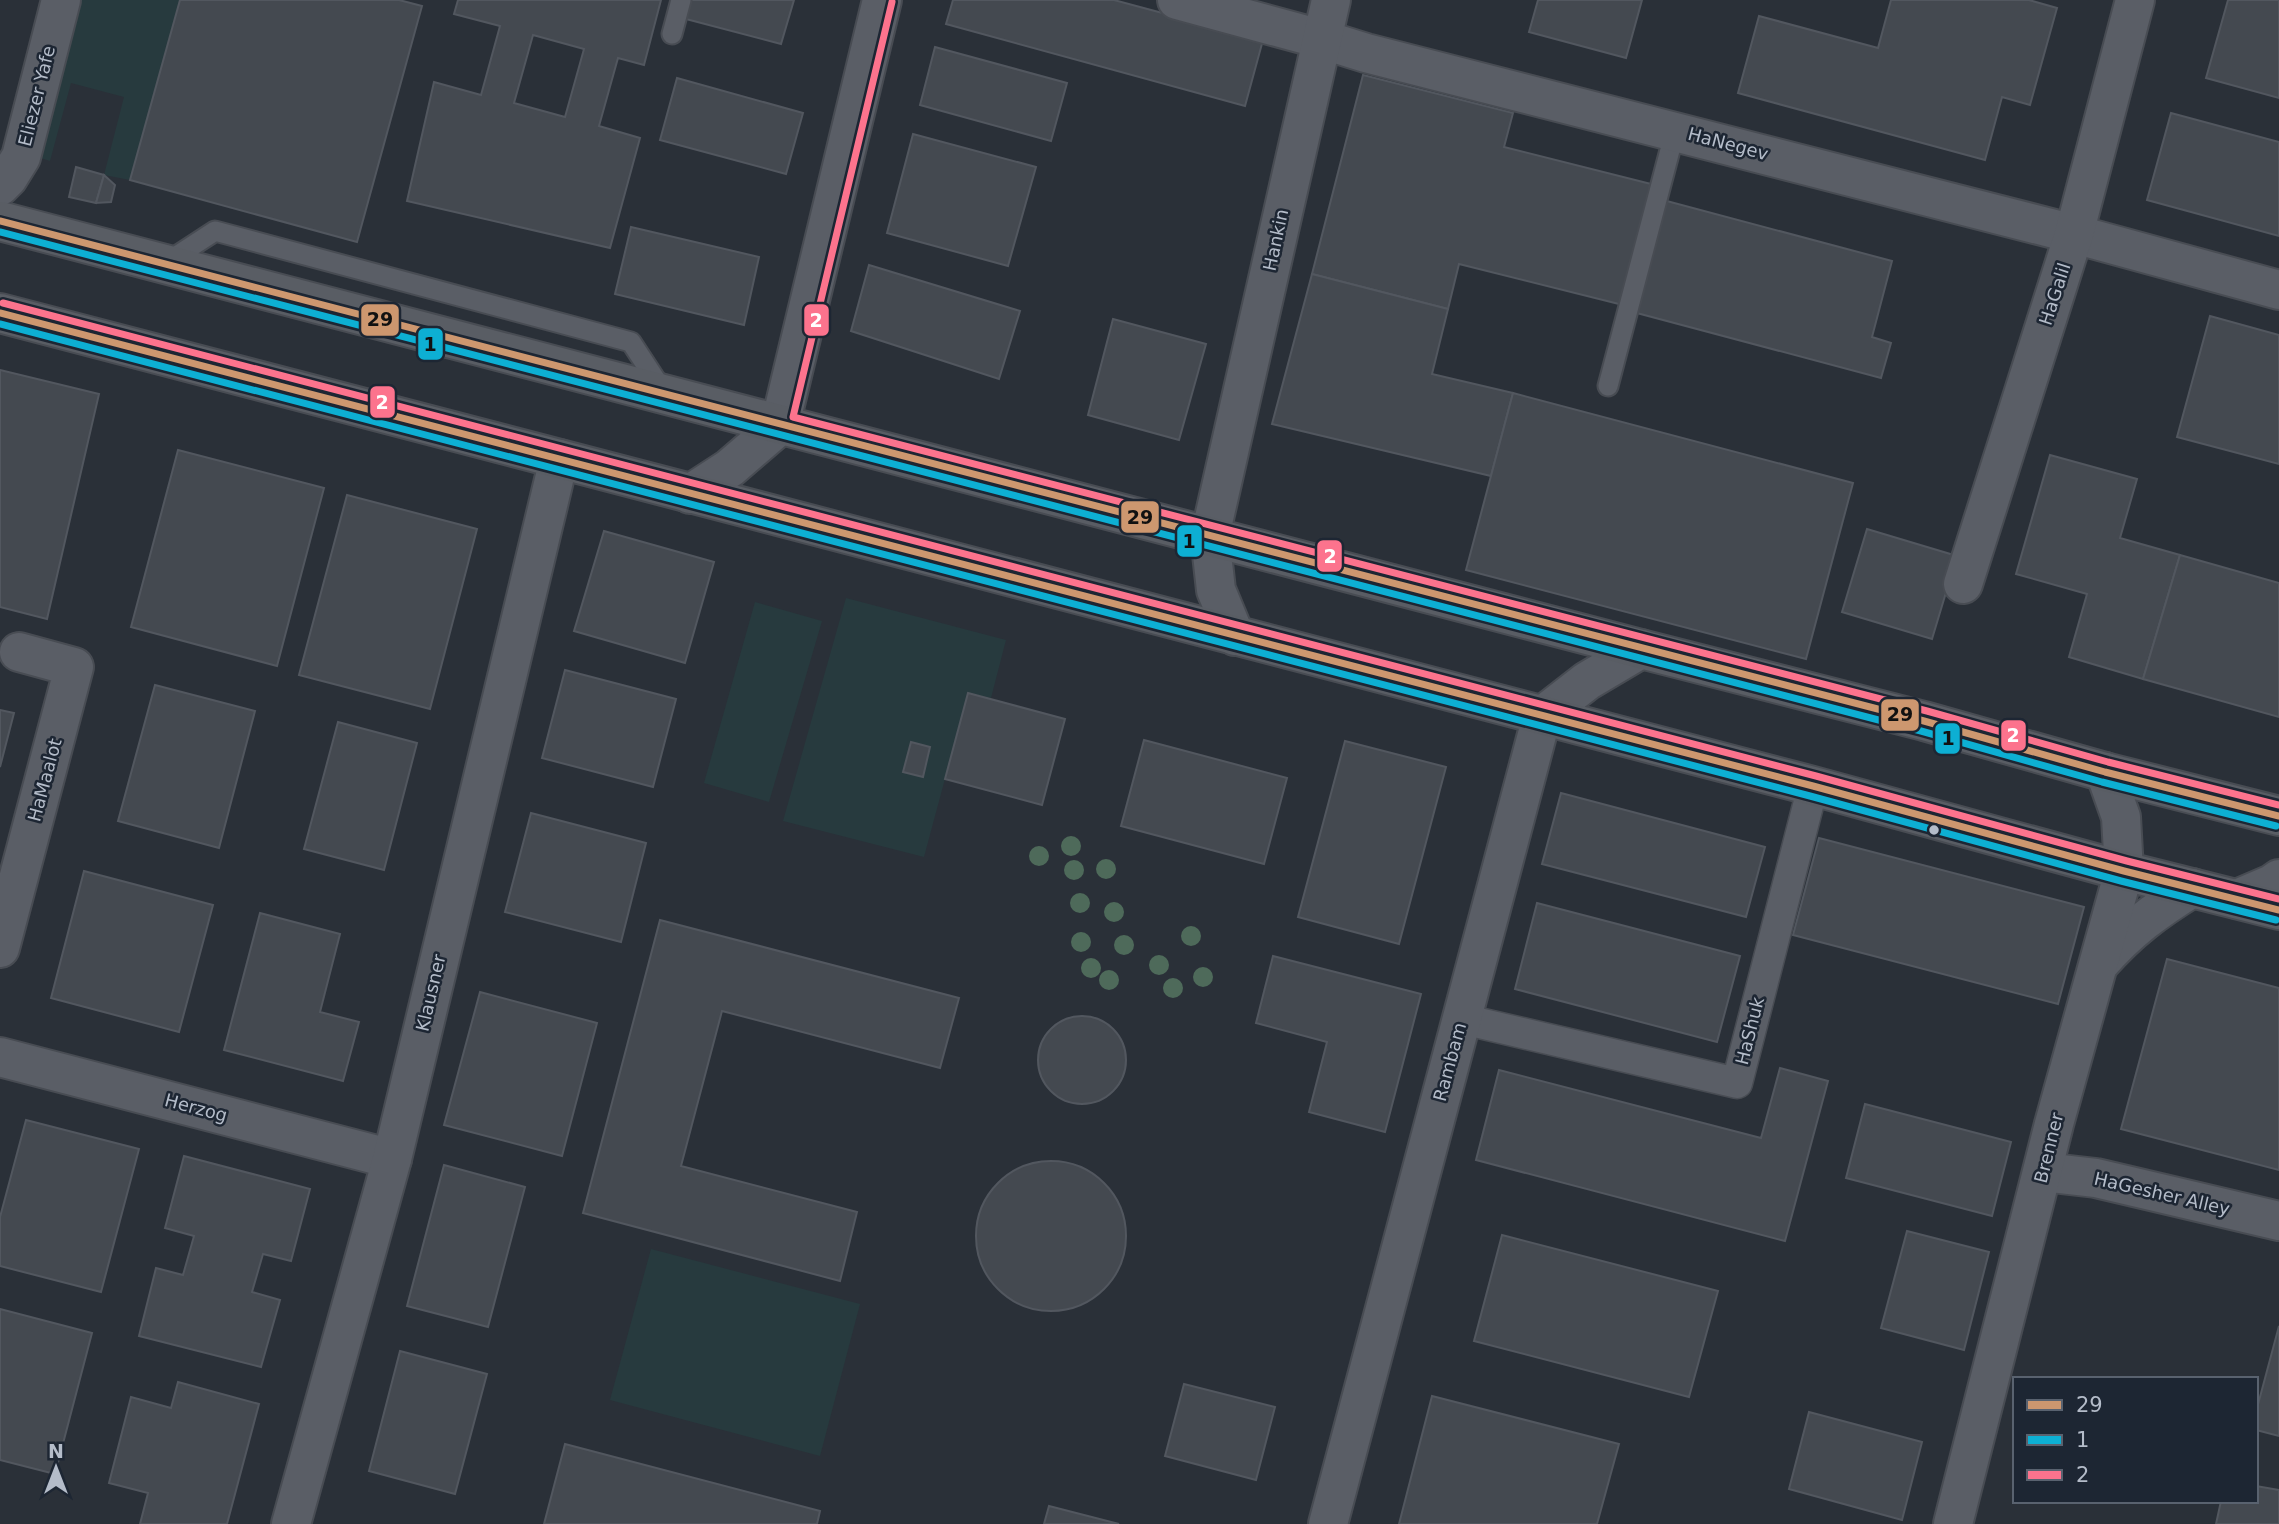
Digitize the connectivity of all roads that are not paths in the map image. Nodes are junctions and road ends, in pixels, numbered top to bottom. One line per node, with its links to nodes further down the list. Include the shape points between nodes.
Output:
1 (61, 0): 10 (street, Eliezer Yafe, via 21,157)
2 (681, 0): 7 (lane)
3 (882, 0): 16 (street)
4 (1177, 0): 8 (street, HaNegev)
5 (1331, 0): 8 (street, Hankin)
6 (2135, 0): 12 (street, HaGalil)
7 (672, 34)
8 (1321, 39): 9 (street, HaNegev); 18 (street, Hankin)
9 (1675, 131): 12 (street, HaNegev); 15 (lane)
10 (0, 186)
11 (0, 221): 16 (main road)
12 (2074, 234): 13 (street, HaNegev); 22 (street, HaGalil)
13 (2279, 290)
14 (0, 313): 17 (main road)
15 (1608, 386)
16 (780, 425): 19 (street, via 730,468); 20 (main road)
17 (559, 459): 19 (main road); 39 (street, Klausner)
18 (1223, 480): 20 (street, via 1199,505); 21 (street, Hankin)
19 (690, 494): 23 (main road)
20 (1160, 523): 21 (main road)
21 (1210, 536): 23 (street, Hankin, via 1216,590); 24 (main road)
22 (1963, 584)
23 (1236, 636): 26 (main road)
24 (1641, 649): 26 (street, via 1587,681); 27 (main road)
25 (19, 652): 35 (street, HaMaalot, via 75,667)
26 (1542, 716): 28 (main road); 37 (street, Rambam)
27 (2105, 772): 29 (main road); 30 (street, Brenner, via 2122,817)
28 (1813, 786): 30 (main road); 37 (street, HaShuk, via 1737,1083)
29 (2279, 816)
30 (2124, 871): 32 (main road); 36 (street, Brenner)
31 (2279, 879): 33 (street)
32 (2192, 888): 33 (main road); 36 (street, via 2123,937)
33 (2237, 900): 34 (main road)
34 (2279, 910)
35 (0, 948)
36 (2099, 965): 40 (street, Brenner)
37 (1462, 1019): 43 (street, Rambam)
38 (0, 1057): 39 (street, Herzog)
39 (392, 1159): 42 (street, Klausner)
40 (2043, 1172): 41 (street, HaGesher Alley, via 2096,1178); 44 (street, Brenner)
41 (2279, 1221)
42 (291, 1524)
43 (1328, 1524)
44 (1953, 1524)

